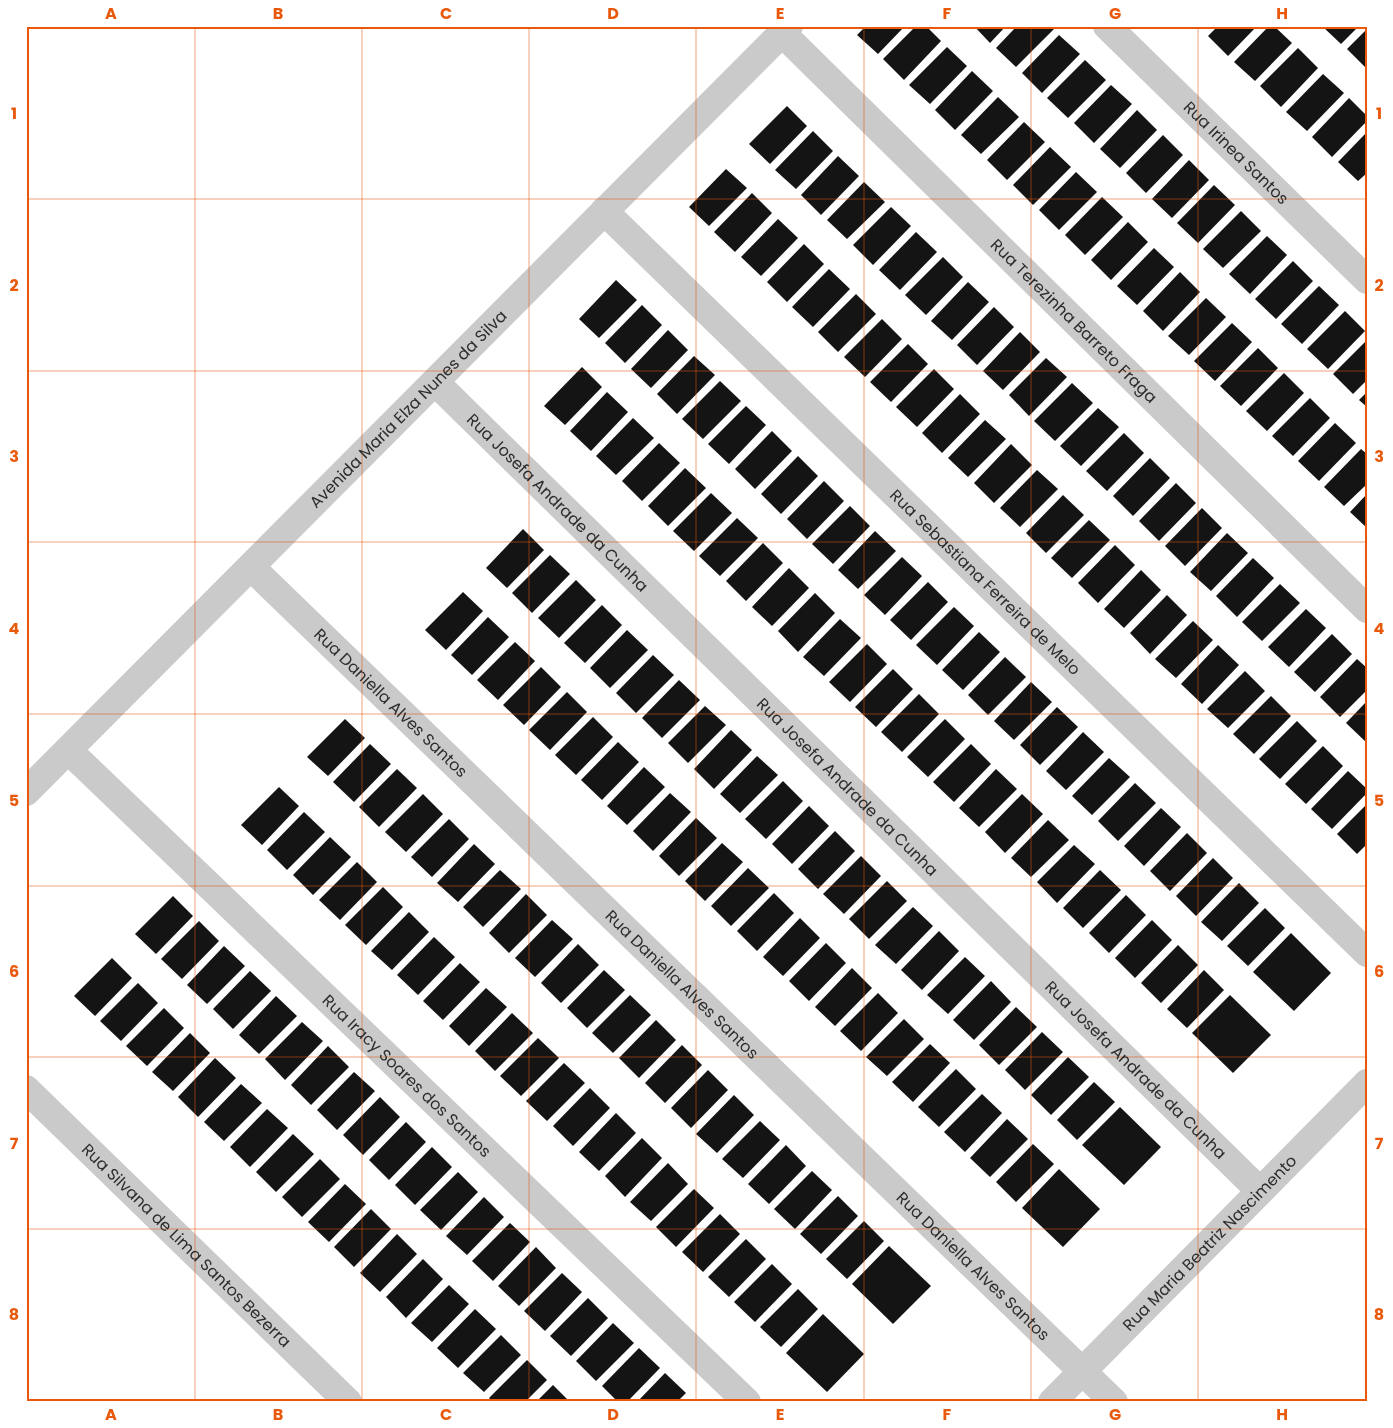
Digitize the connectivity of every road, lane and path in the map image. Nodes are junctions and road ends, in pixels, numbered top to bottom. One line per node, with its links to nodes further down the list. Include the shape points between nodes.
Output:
1 (1107, 26): 4 (street, Rua Irinea Santos)
2 (785, 30): 3 (street, Avenida Maria Elza Nunes da Silva); 7 (street, Rua Terezinha Barreto Fraga)
3 (604, 211): 5 (street, Avenida Maria Elza Nunes da Silva); 10 (street, Rua Sebastiana Ferreira de Melo)
4 (1367, 280)
5 (434, 382): 6 (street, Avenida Maria Elza Nunes da Silva); 13 (street, Rua Josefa Andrade da Cunha)
6 (250, 566): 8 (street, Avenida Maria Elza Nunes da Silva); 14 (street, Rua Daniella Alves Santos)
7 (1367, 609)
8 (68, 750): 9 (street, Avenida Maria Elza Nunes da Silva); 16 (street, Rua Iracy Soares dos Santos)
9 (26, 792)
10 (1367, 953)
11 (1367, 1083): 13 (street, Rua Maria Beatriz Nascimento)
12 (26, 1089): 15 (street, Rua Silvana de Lima Santos Bezerra)
13 (1260, 1191): 14 (street, Rua Maria Beatriz Nascimento)
14 (1083, 1371): 17 (street, Rua Maria Beatriz Nascimento); 18 (street, Rua Daniella Alves Santos)
15 (348, 1402)
16 (747, 1402)
17 (1052, 1402)
18 (1114, 1402)

